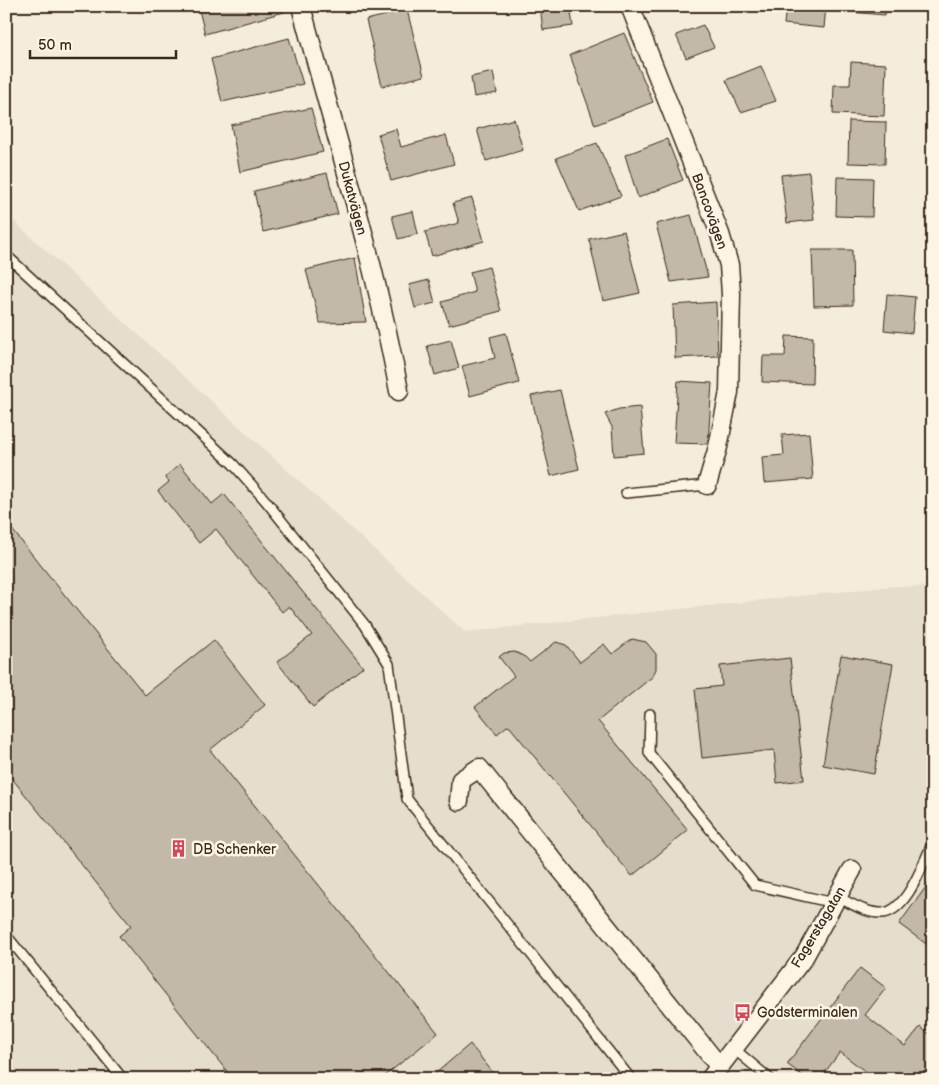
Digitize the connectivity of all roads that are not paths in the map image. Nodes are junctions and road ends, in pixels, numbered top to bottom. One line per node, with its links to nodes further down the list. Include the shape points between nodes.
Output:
1 (301, 6): 4 (street, Dukatvägen, via 356,202 390,340)
2 (630, 6): 5 (street, Bancovägen, via 720,234 729,265 729,392)
3 (6, 255): 17 (lane, via 233,464 266,500 365,625 389,664 407,799)
4 (399, 391)
5 (707, 485): 6 (lane)
6 (626, 493)
7 (650, 714): 12 (lane, via 649,753 755,885)
8 (459, 801): 15 (street, via 461,780 479,768)
9 (933, 842): 10 (lane)
10 (931, 853): 12 (lane, via 896,909 882,914)
11 (852, 870): 12 (street, Fagerstagatan)
12 (836, 900): 14 (street, Fagerstagatan, via 804,956)
13 (6, 935): 16 (lane)
14 (733, 1048): 15 (street, Fagerstagatan); 18 (lane)
15 (715, 1072)
16 (123, 1079)
17 (631, 1079)
18 (770, 1079)

